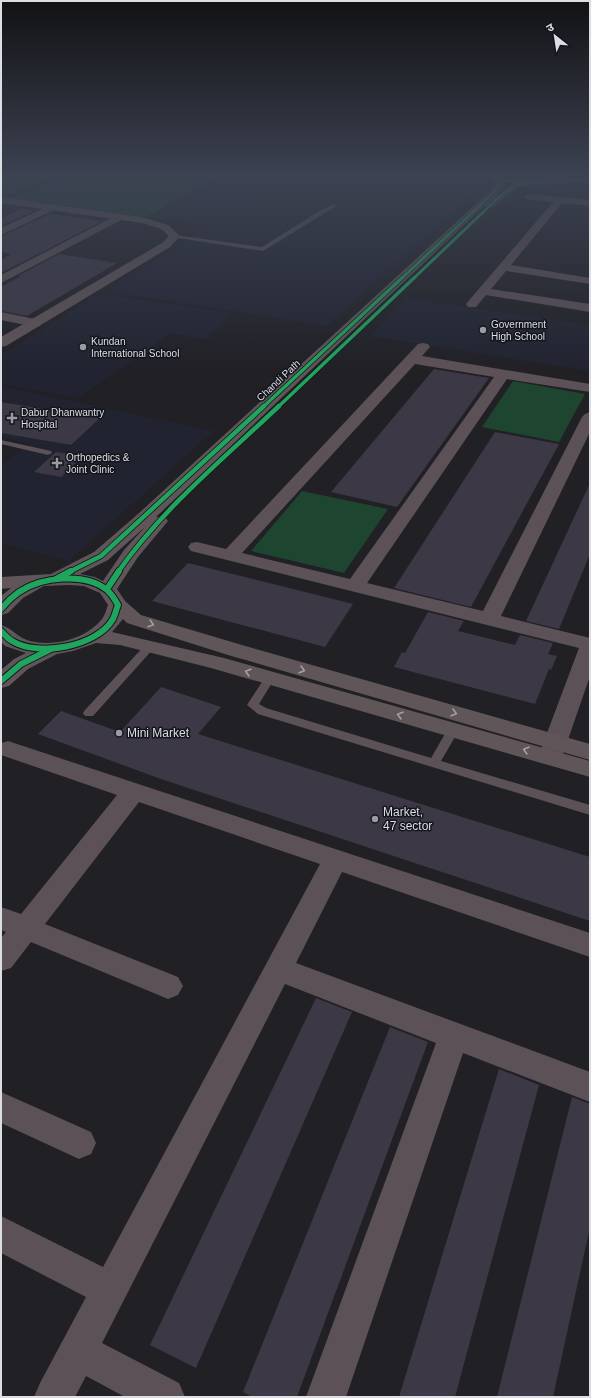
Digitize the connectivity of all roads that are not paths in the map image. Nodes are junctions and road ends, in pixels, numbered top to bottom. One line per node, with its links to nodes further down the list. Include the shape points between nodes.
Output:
1 (74, 241): 10 (street)
2 (170, 241): 16 (main road)
3 (205, 241): 4 (lane, via 263,249)
4 (275, 241)
5 (441, 241): 27 (main road, Chandi Path, via 101,556)
6 (452, 241): 30 (main road, Chandi Path, via 159,520 130,554)
7 (526, 241): 8 (street)
8 (504, 267): 11 (street); 12 (street)
9 (590, 268): 11 (street)
10 (1, 280)
11 (586, 280)
12 (483, 291): 13 (street); 14 (street)
13 (472, 304)
14 (590, 308)
15 (1, 316): 16 (street)
16 (36, 323): 17 (main road)
17 (1, 343)
18 (423, 347): 19 (street)
19 (412, 359): 20 (street); 26 (street)
20 (503, 374): 21 (street); 29 (street)
21 (590, 388)
22 (590, 417): 32 (street)
23 (1, 442): 24 (lane)
24 (48, 453)
25 (197, 547): 26 (street)
26 (230, 555): 29 (street)
27 (50, 580): 28 (main road); 30 (main road, via 88,581); 31 (main road, via 24,589 7,600)
28 (1, 583)
29 (355, 586): 32 (street)
30 (112, 597): 34 (main road, Chandi Path, via 117,613 110,625); 43 (main road, one-way to 43, via 134,619)
31 (1, 609)
32 (489, 619): 35 (street)
33 (2, 634): 37 (main road, via 25,646)
34 (96, 637): 36 (main road); 37 (main road, via 72,646)
35 (590, 645): 43 (street)
36 (150, 646): 38 (main road, one-way to 36); 40 (lane)
37 (51, 649): 39 (main road, via 21,664)
38 (270, 678): 41 (main road, one-way to 38); 45 (lane, via 255,700 253,705 256,708)
39 (1, 681)
40 (90, 714)
41 (453, 730): 43 (main road, one-way to 41); 45 (lane)
42 (8, 749): 47 (street)
43 (553, 750): 44 (main road); 46 (main road)
44 (590, 752)
45 (434, 763): 48 (lane)
46 (590, 768)
47 (133, 792): 49 (street); 50 (street)
48 (590, 810)
49 (335, 860): 51 (street); 53 (street)
50 (13, 923): 52 (street); 54 (street)
51 (590, 945)
52 (1, 959)
53 (278, 969): 55 (street); 60 (street)
54 (168, 986)
55 (454, 1036): 56 (street); 64 (street)
56 (590, 1087)
57 (1, 1107): 58 (street)
58 (79, 1143)
59 (1, 1234): 60 (street)
60 (110, 1290): 61 (street)
61 (78, 1351): 62 (street); 63 (street)
62 (54, 1397)
63 (165, 1397)
64 (326, 1397)

